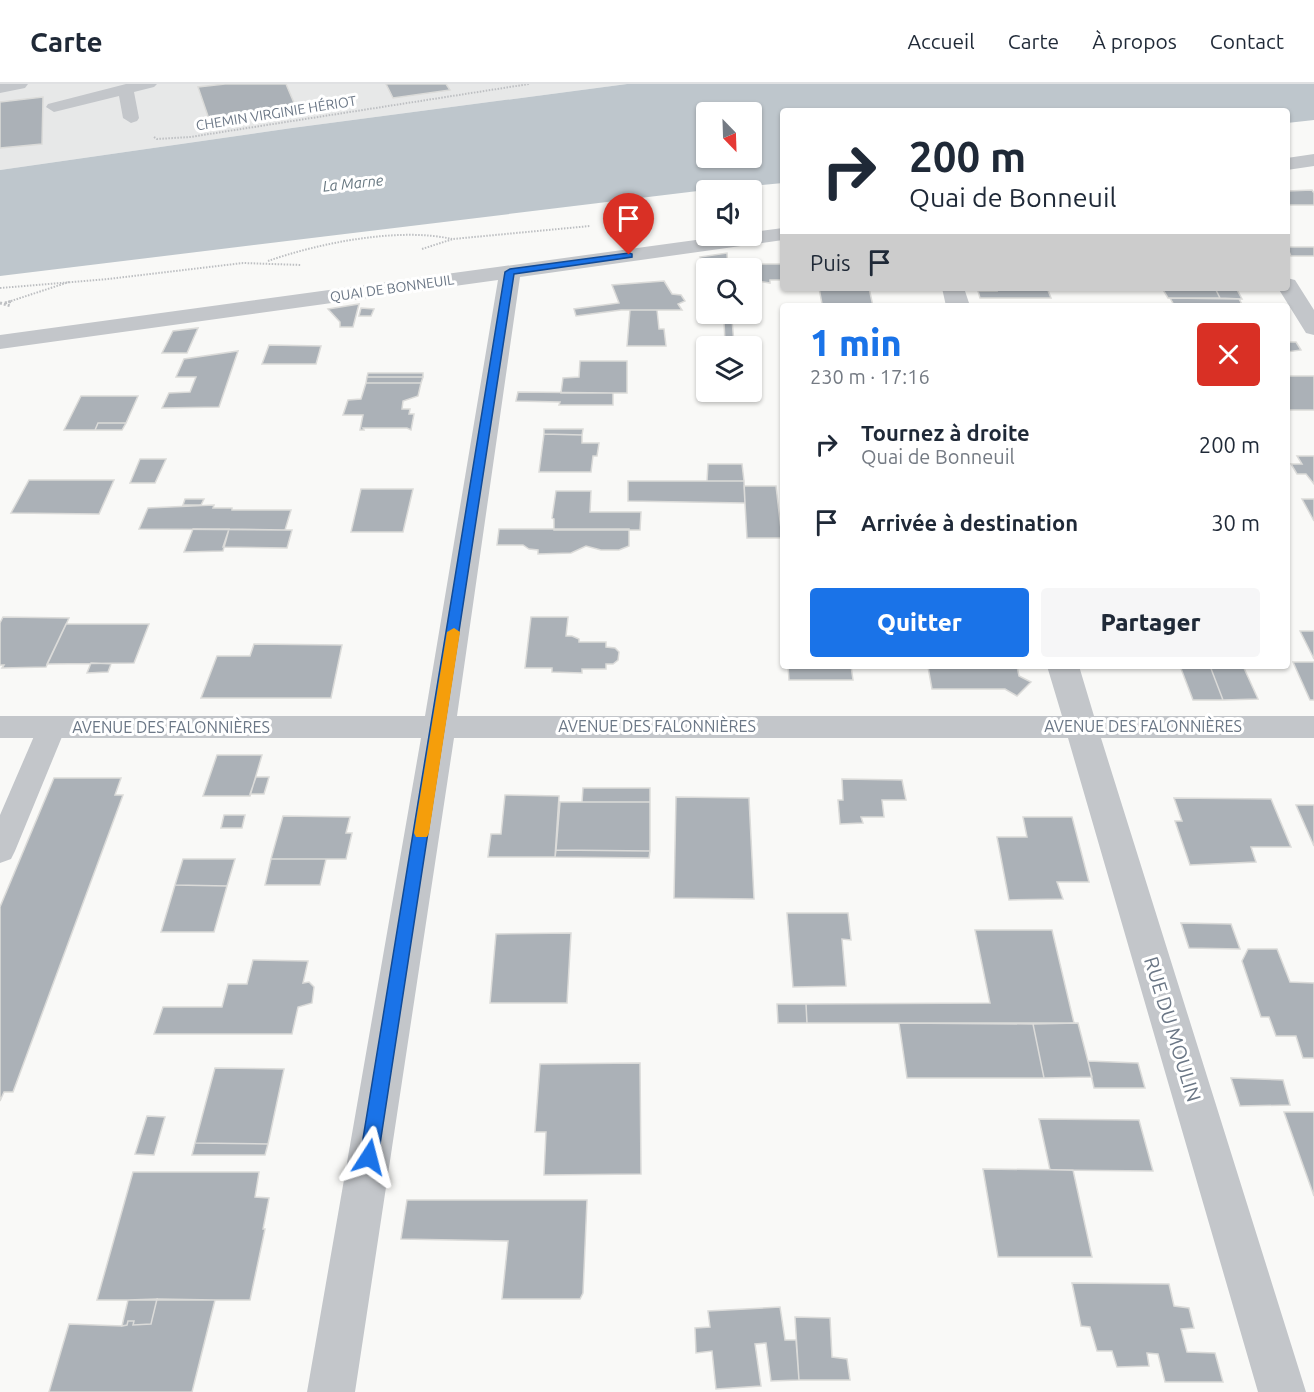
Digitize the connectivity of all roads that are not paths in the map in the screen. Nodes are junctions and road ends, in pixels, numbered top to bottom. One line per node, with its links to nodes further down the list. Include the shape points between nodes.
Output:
1 (146, 85): 2 (lane)
2 (126, 89): 3 (lane); 4 (lane)
3 (54, 107)
4 (131, 118)
5 (1314, 160): 6 (street)
6 (1290, 164)
7 (780, 234): 8 (street, QUAI DE BONNEUIL)
8 (510, 272): 11 (street, QUAI DE BONNEUIL); 14 (street)
9 (1290, 290): 10 (street)
10 (1314, 328)
11 (0, 342)
12 (1065, 669): 13 (street, RUE DU MOULIN)
13 (1082, 726): 14 (street, AVENUE DES FALONNIÈRES); 15 (street, AVENUE DES FALONNIÈRES); 20 (street, RUE DU MOULIN)
14 (439, 727): 17 (street, AVENUE DES FALONNIÈRES); 19 (street)
15 (1314, 727)
16 (0, 728): 17 (street, AVENUE DES FALONNIÈRES)
17 (52, 728): 18 (lane)
18 (0, 851)
19 (331, 1392)
20 (1282, 1392)

